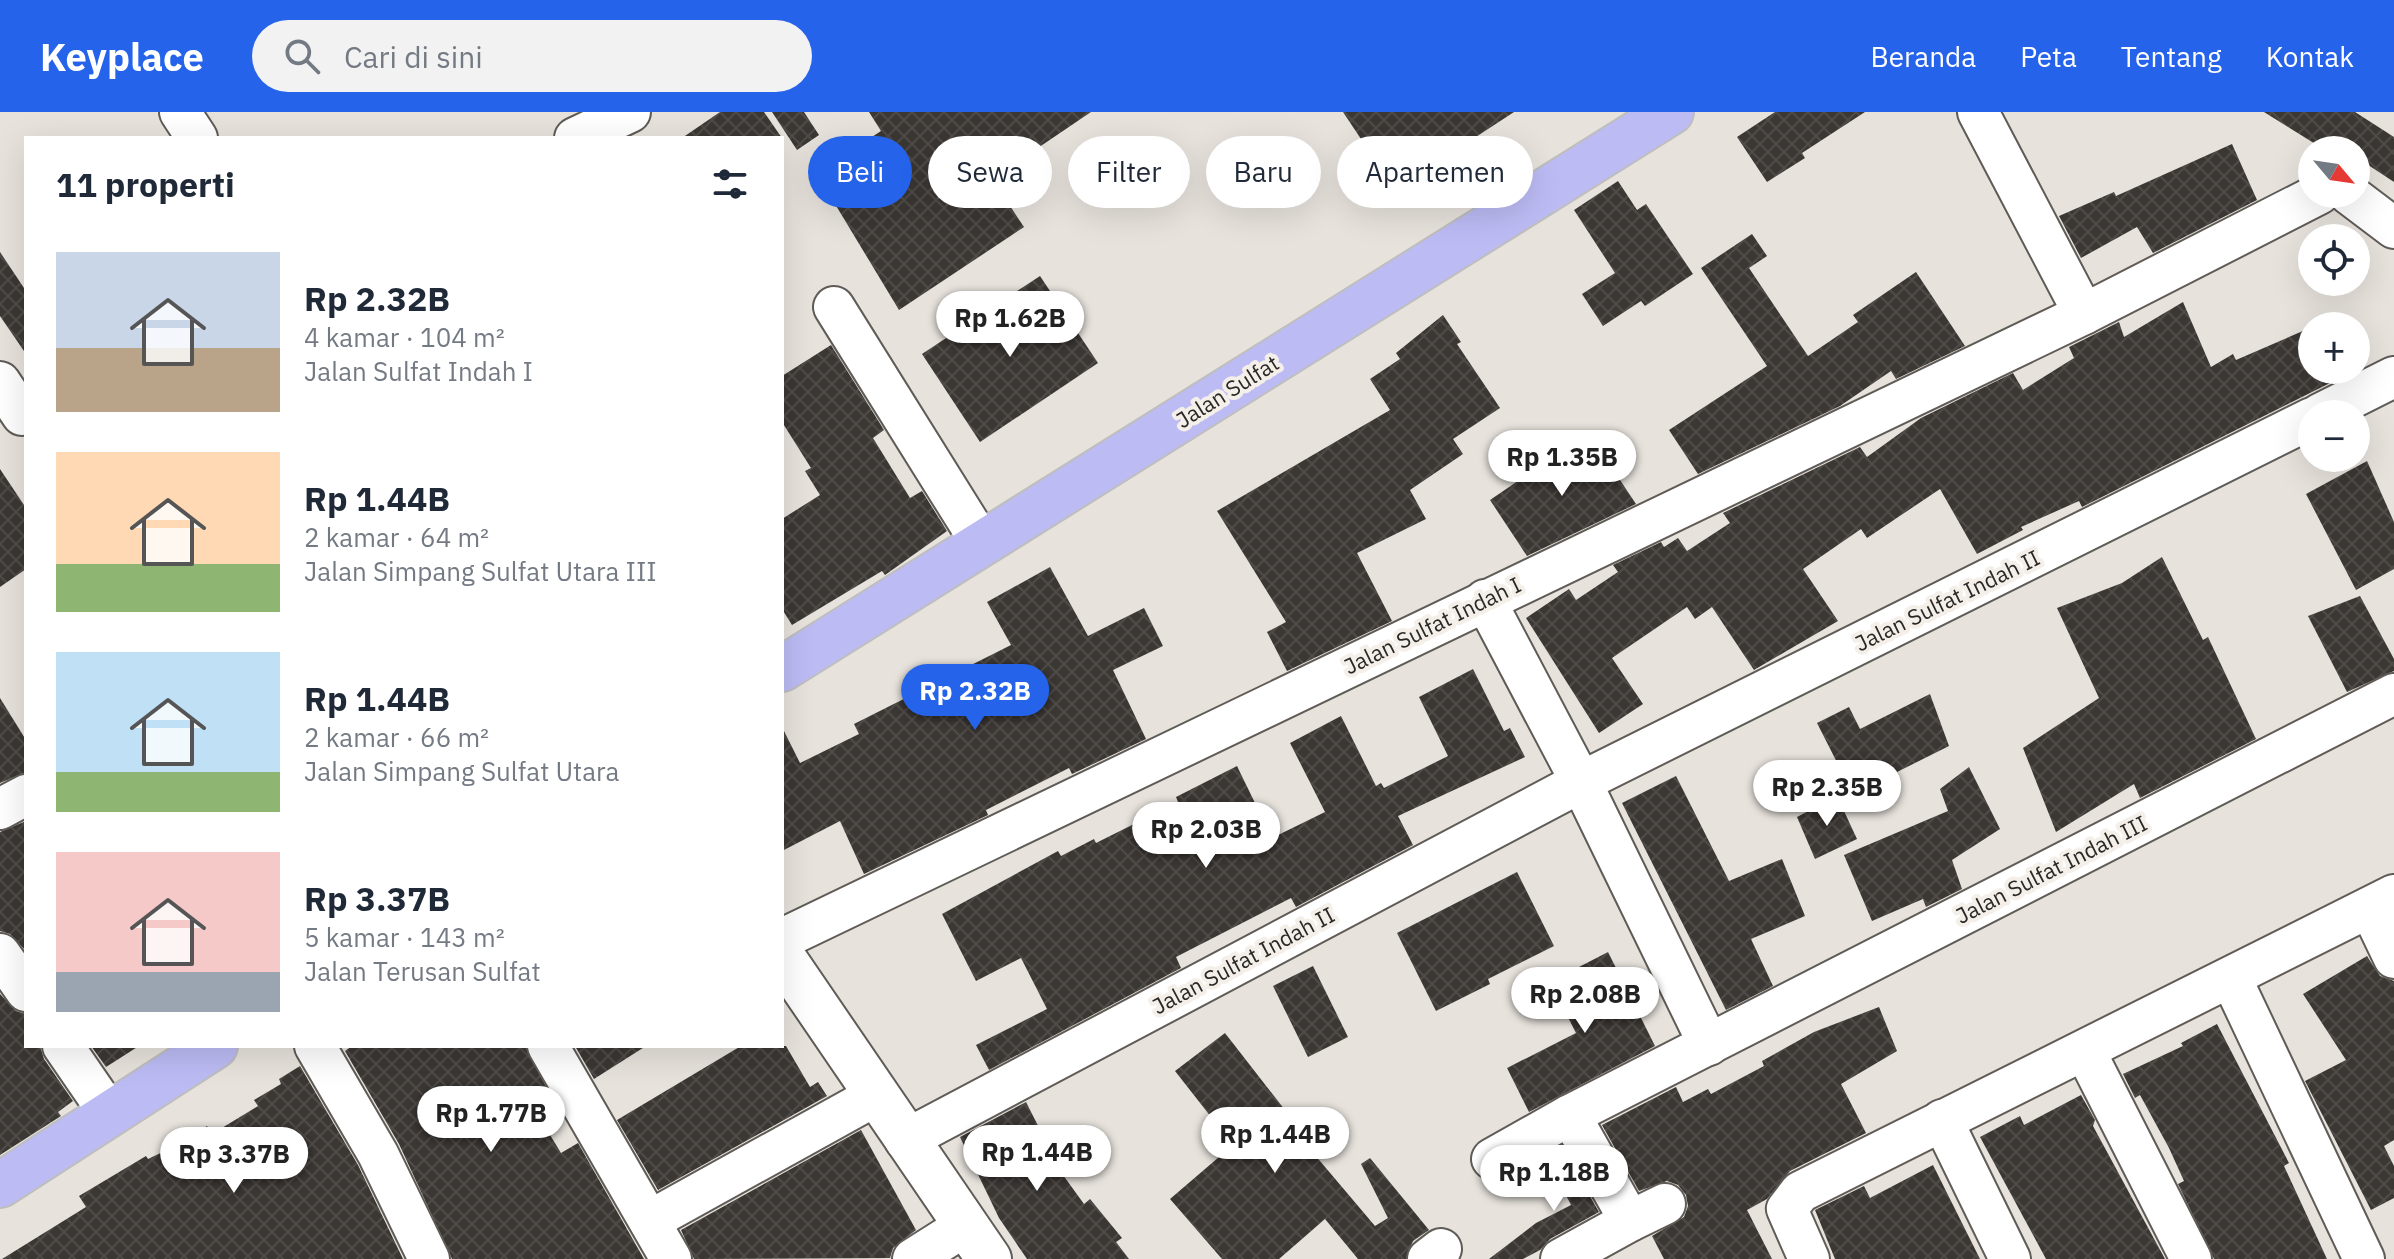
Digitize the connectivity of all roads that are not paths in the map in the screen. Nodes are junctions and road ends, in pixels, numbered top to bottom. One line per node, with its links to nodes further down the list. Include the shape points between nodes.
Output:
1 (180, 112): 5 (street)
2 (630, 112): 6 (street)
3 (1671, 112): 17 (main road, Jalan Sulfat)
4 (1978, 112): 11 (street)
5 (196, 136)
6 (579, 136)
7 (2298, 205): 11 (street)
8 (2368, 208): 9 (street)
9 (2394, 228)
10 (834, 307): 17 (street)
11 (2084, 314): 18 (street, Jalan Sulfat Indah I)
12 (2394, 377): 14 (street)
13 (0, 382): 15 (street)
14 (2348, 400)
15 (24, 415)
16 (2298, 425): 21 (street, Jalan Sulfat Indah II)
17 (982, 544): 19 (main road, Jalan Sulfat)
18 (1485, 600): 21 (street); 25 (street, Jalan Sulfat Indah I)
19 (784, 668)
20 (2394, 694): 31 (street, Jalan Sulfat Indah III)
21 (1581, 782): 31 (street); 41 (street, Jalan Sulfat Indah II)
22 (24, 796): 23 (street)
23 (0, 809)
24 (2382, 902): 27 (street); 29 (street)
25 (784, 938)
26 (0, 954): 30 (street)
27 (2394, 958)
28 (784, 959): 37 (street)
29 (2231, 978): 36 (street); 55 (street)
30 (24, 988)
31 (1709, 1045): 39 (street, Jalan Sulfat Indah III)
32 (64, 1048): 38 (street)
33 (212, 1048): 38 (main road)
34 (316, 1048): 48 (street, via 378,1154)
35 (549, 1048): 45 (street)
36 (2085, 1051): 40 (street); 54 (street)
37 (875, 1096): 41 (street); 45 (street)
38 (109, 1113): 43 (main road)
39 (1570, 1115): 42 (street, Jalan Sulfat Indah III); 46 (street)
40 (1942, 1120): 52 (street, via 1800,1192 1787,1209); 53 (street)
41 (905, 1140): 47 (street)
42 (1492, 1159)
43 (0, 1185)
44 (1665, 1204): 46 (street)
45 (651, 1220): 49 (street)
46 (1630, 1221): 51 (street)
47 (977, 1242): 50 (street)
48 (429, 1259)
49 (671, 1259)
50 (913, 1259)
51 (1561, 1259)
52 (1809, 1259)
53 (2010, 1259)
54 (2191, 1259)
55 (2364, 1259)

